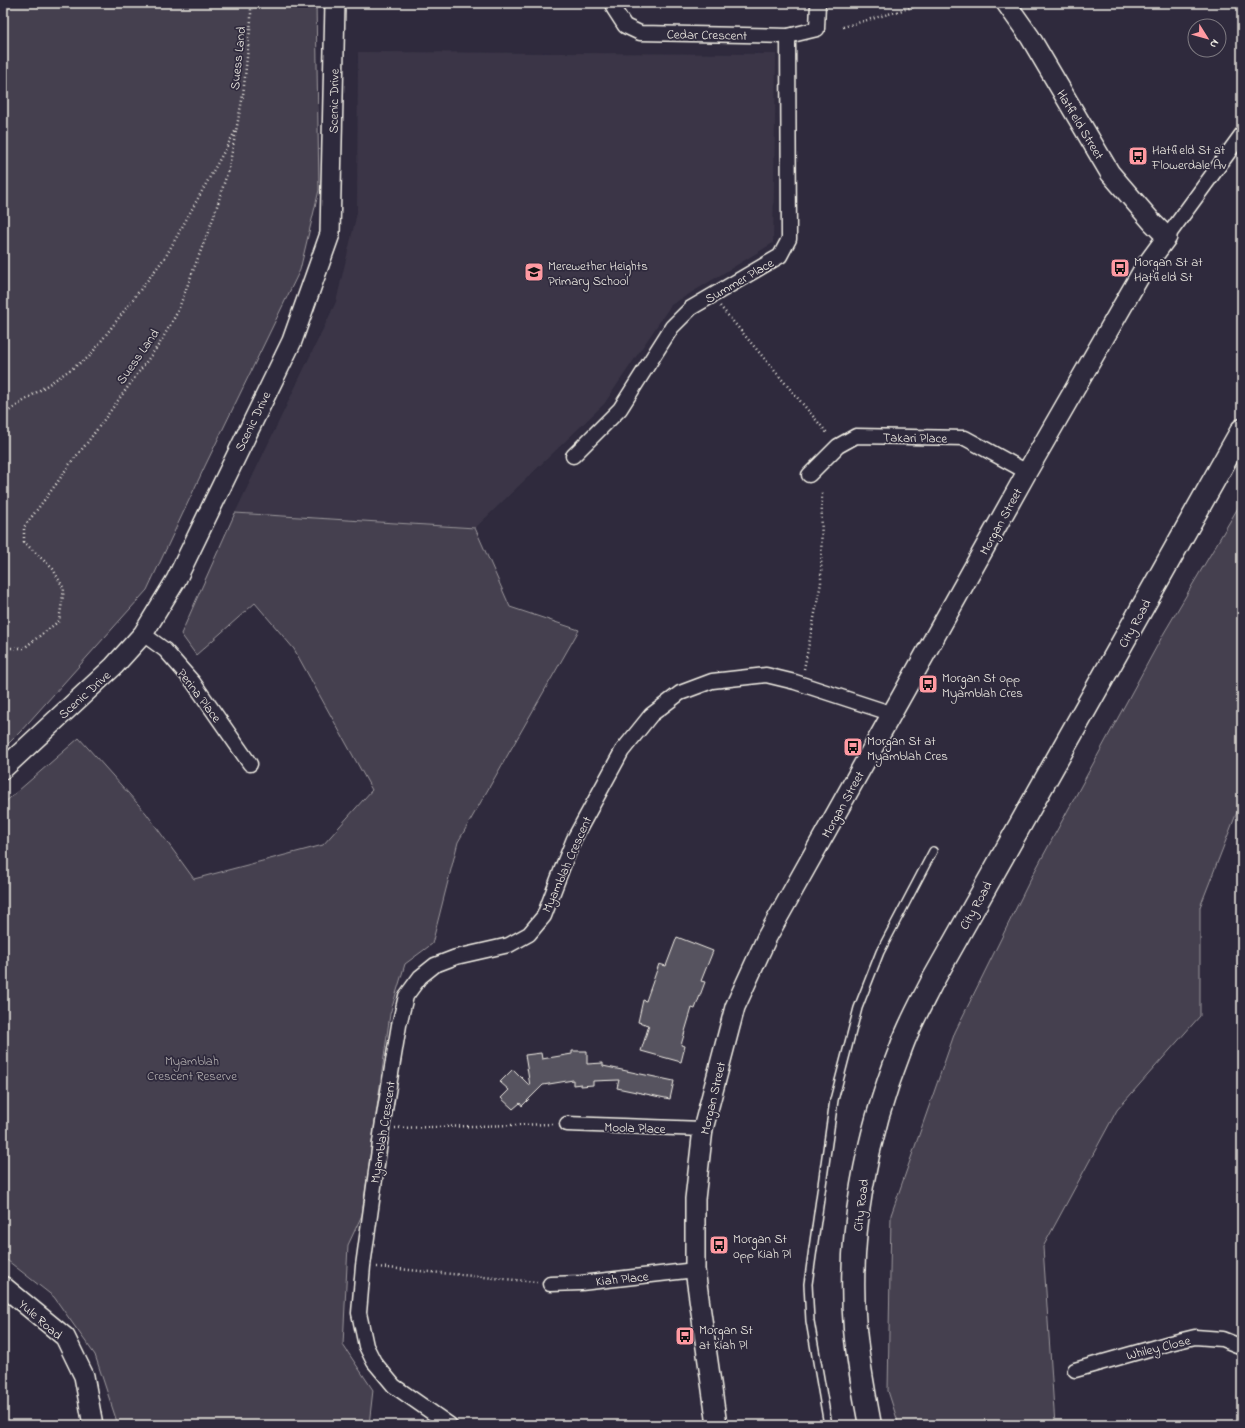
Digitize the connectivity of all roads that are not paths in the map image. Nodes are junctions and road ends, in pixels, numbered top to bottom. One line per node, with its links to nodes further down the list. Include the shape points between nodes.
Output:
1 (612, 3): 5 (street, Cedar Crescent, via 625,26 640,33)
2 (818, 3): 5 (street, Cedar Crescent, via 817,29)
3 (1006, 3): 7 (street, Hatfield Street, via 1030,37 1110,173)
4 (339, 5): 12 (street, Scenic Drive, via 330,234 292,341 176,580)
5 (788, 36): 9 (street, Summer Place, via 789,239 780,256 691,308 672,327 620,409)
6 (1241, 135): 7 (street)
7 (1167, 237): 10 (street, Morgan Street, via 1146,267)
8 (1242, 430): 28 (highway, City Road, via 935,975 901,1047 881,1104 865,1165 857,1222 854,1272 855,1328 861,1381)
9 (573, 456)
10 (1027, 472): 11 (street, Takari Place, via 965,438 856,436 838,446); 13 (street, Morgan Street)
11 (808, 475)
12 (142, 634): 14 (street, Perina Place, via 165,650 193,682); 15 (street, Scenic Drive, via 114,666)
13 (893, 714): 18 (street, Morgan Street, via 767,937 735,1007); 25 (street, Myamblah Crescent, via 766,675 712,681 680,693 651,715 622,751 574,839 544,916 529,934 509,945 456,957 435,965 420,977 406,996 382,1128 359,1313 366,1346 374,1362 394,1386)
14 (250, 764)
15 (3, 769)
16 (933, 851): 27 (lane, via 877,959 858,1008 834,1100 808,1284 810,1321)
17 (567, 1124): 18 (street, Moola Place)
18 (703, 1129): 19 (street, Morgan Street, via 695,1199)
19 (695, 1270): 20 (street, Kiah Place); 26 (street, Morgan Street)
20 (550, 1284)
21 (3, 1286): 24 (street, Yule Road, via 64,1337 84,1376)
22 (1242, 1347): 23 (street, Whiley Close, via 1222,1339 1195,1337)
23 (1075, 1370)
24 (93, 1425)
25 (450, 1425)
26 (716, 1425)
27 (828, 1425)
28 (870, 1425)

